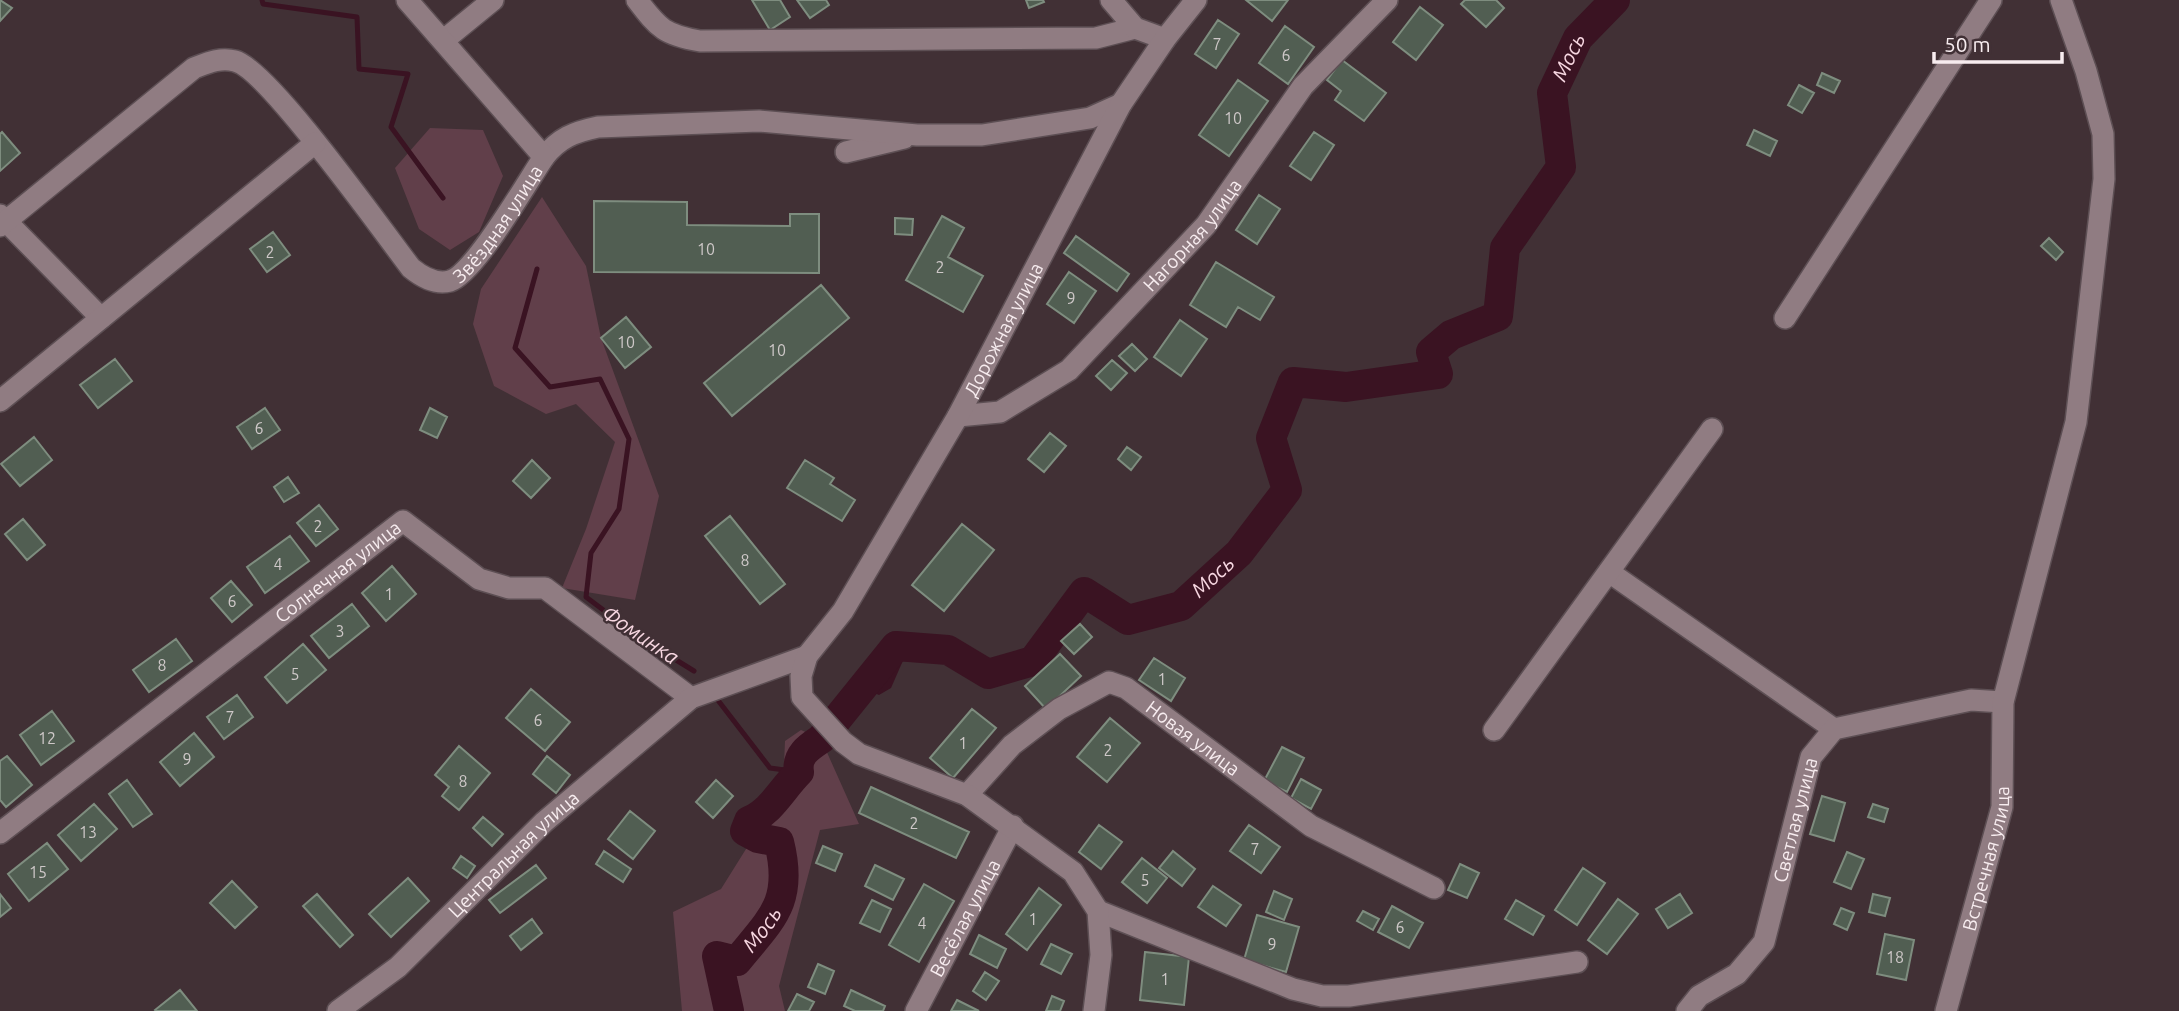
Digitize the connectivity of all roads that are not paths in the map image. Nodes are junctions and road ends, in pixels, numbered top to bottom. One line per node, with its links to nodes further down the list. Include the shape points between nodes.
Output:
1 (407, 0): 11 (street, Звёздная улица)
2 (493, 0): 11 (street)
3 (637, 0): 9 (street, via 670,36 700,41 1096,38)
4 (1111, 0): 9 (street)
5 (1196, 0): 10 (street, Дорожная улица)
6 (1387, 0): 21 (street, Нагорная улица, via 1303,86 1206,225 1069,370 1000,412)
7 (1991, 0): 19 (street)
8 (2061, 0): 26 (street, Встречная улица, via 2103,134 2105,179 2076,422)
9 (1135, 28): 10 (street)
10 (1165, 39): 12 (street, Дорожная улица)
11 (444, 40): 16 (street, Звёздная улица)
12 (1121, 104): 13 (street, via 1090,118 982,135); 21 (street, Дорожная улица)
13 (917, 135): 15 (street); 16 (street, via 759,121 598,127 574,133)
14 (315, 143): 16 (street, Звёздная улица, via 411,268 439,282 464,273 473,263); 17 (street, Звёздная улица, via 258,75 236,61 214,60 194,68); 18 (street)
15 (846, 152)
16 (544, 157)
17 (2, 221): 18 (street)
18 (101, 318): 20 (street)
19 (1785, 318)
20 (0, 401)
21 (958, 416): 24 (street, Дорожная улица, via 843,611)
22 (1712, 429): 23 (street)
23 (1609, 572): 27 (street); 28 (street)
24 (807, 656): 25 (street); 29 (street, via 800,676 802,697 843,742 859,754)
25 (691, 698): 31 (street, Солнечная улица, via 545,588 509,588 479,579 403,521); 35 (street, Центральная улица, via 544,822 398,967)
26 (2003, 702): 27 (street, via 1971,700); 39 (street, Встречная улица, via 2001,807)
27 (1833, 729): 38 (street, Светлая улица, via 1811,757 1764,942 1737,974 1699,996)
28 (1494, 730)
29 (967, 795): 30 (street); 32 (street, Новая улица, via 1012,745 1059,709 1109,682 1126,688 1311,827)
30 (1013, 826): 33 (street, via 1073,872); 36 (street, Весёлая улица)
31 (0, 833)
32 (1434, 888)
33 (1098, 911): 34 (street, via 1293,989 1322,996 1349,996); 37 (street, via 1101,956)
34 (1577, 962)
35 (338, 1011)
36 (916, 1011)
37 (1094, 1011)
38 (1687, 1011)
39 (1946, 1011)

